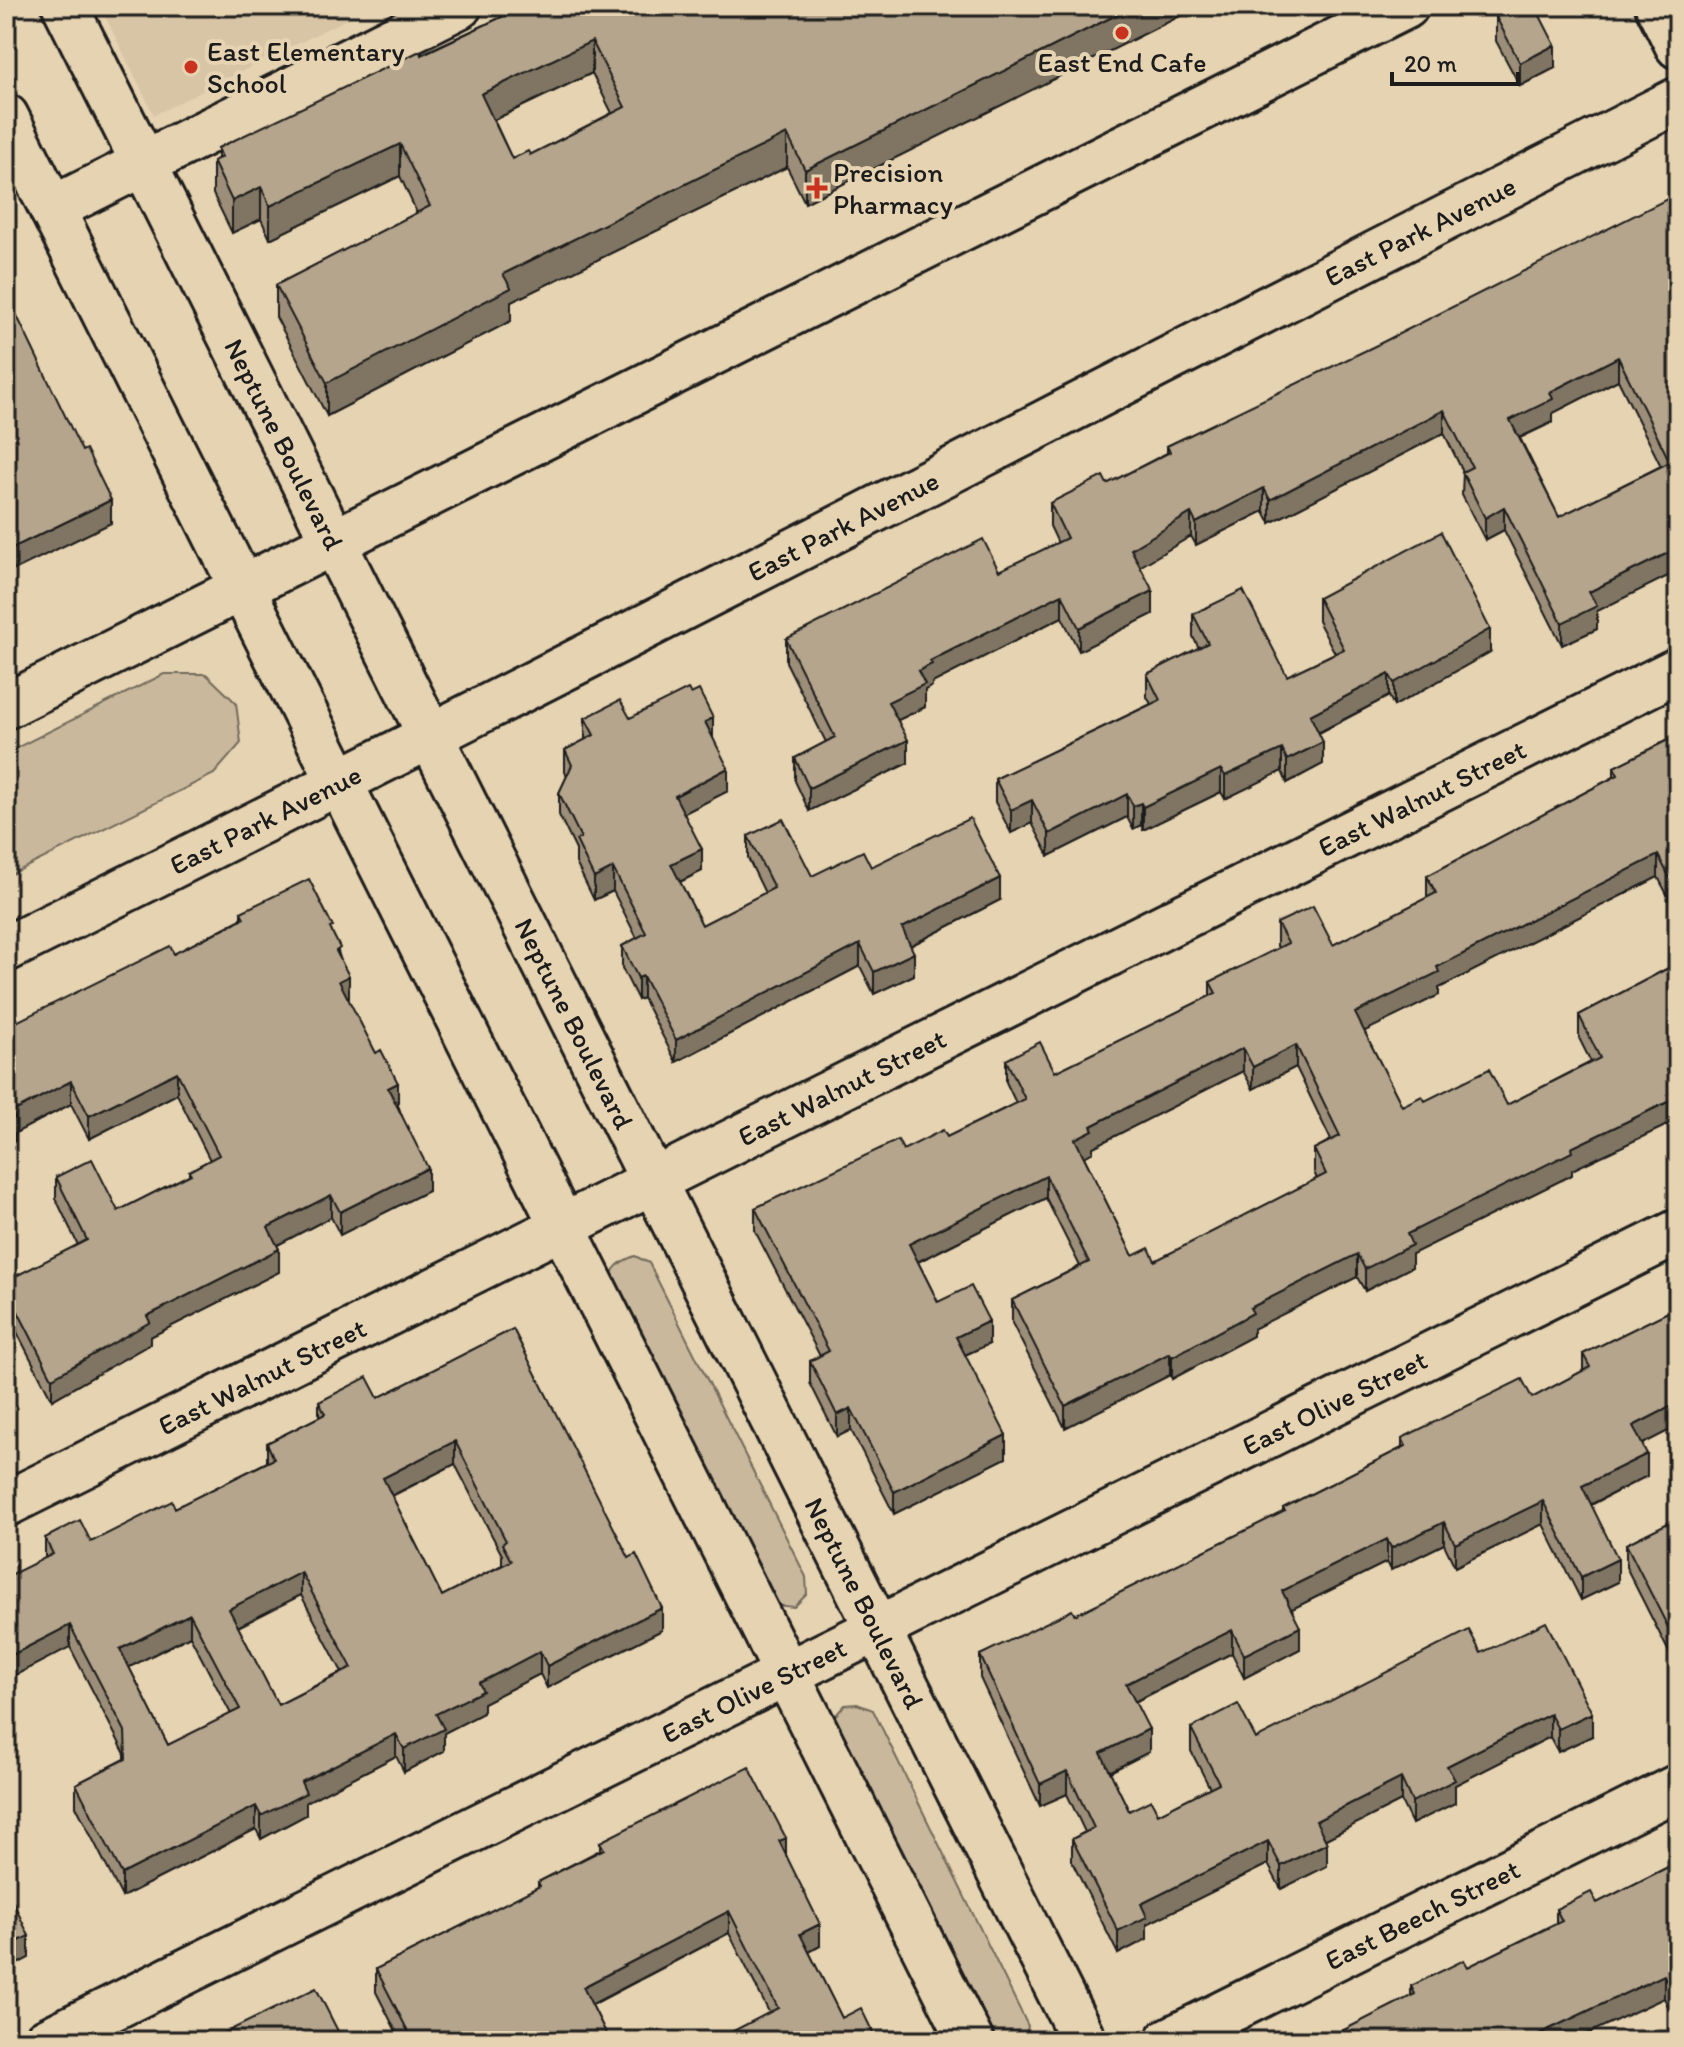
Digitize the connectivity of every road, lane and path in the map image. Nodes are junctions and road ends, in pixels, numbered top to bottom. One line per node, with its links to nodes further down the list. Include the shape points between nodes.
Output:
1 (65, 6): 9 (main road, Neptune Boulevard)
2 (459, 6): 5 (main road)
3 (1406, 6): 11 (main road)
4 (1658, 6): 6 (main road)
5 (389, 21): 9 (main road)
6 (1678, 46)
7 (1678, 100): 15 (main road, East Park Avenue)
8 (7, 123): 10 (main road)
9 (144, 163): 10 (main road); 11 (main road, Neptune Boulevard)
10 (52, 209): 12 (main road)
11 (333, 542): 12 (main road); 15 (main road, Neptune Boulevard)
12 (243, 588): 14 (main road); 16 (main road)
13 (1678, 670): 18 (main road, East Walnut Street)
14 (6, 706)
15 (431, 736): 16 (main road, East Park Avenue); 18 (main road, Neptune Boulevard)
16 (340, 783): 17 (main road, East Park Avenue); 19 (main road)
17 (6, 949)
18 (654, 1181): 19 (main road, East Walnut Street); 22 (main road, Neptune Boulevard)
19 (562, 1226): 21 (main road, East Walnut Street); 23 (main road)
20 (1678, 1232): 22 (main road, East Olive Street)
21 (6, 1504)
22 (879, 1630): 23 (main road, East Olive Street); 27 (main road, Neptune Boulevard)
23 (788, 1675): 25 (main road, East Olive Street); 26 (main road)
24 (1678, 1787): 28 (main road, East Beech Street)
25 (46, 2041)
26 (971, 2041)
27 (1084, 2041)
28 (1168, 2041)

